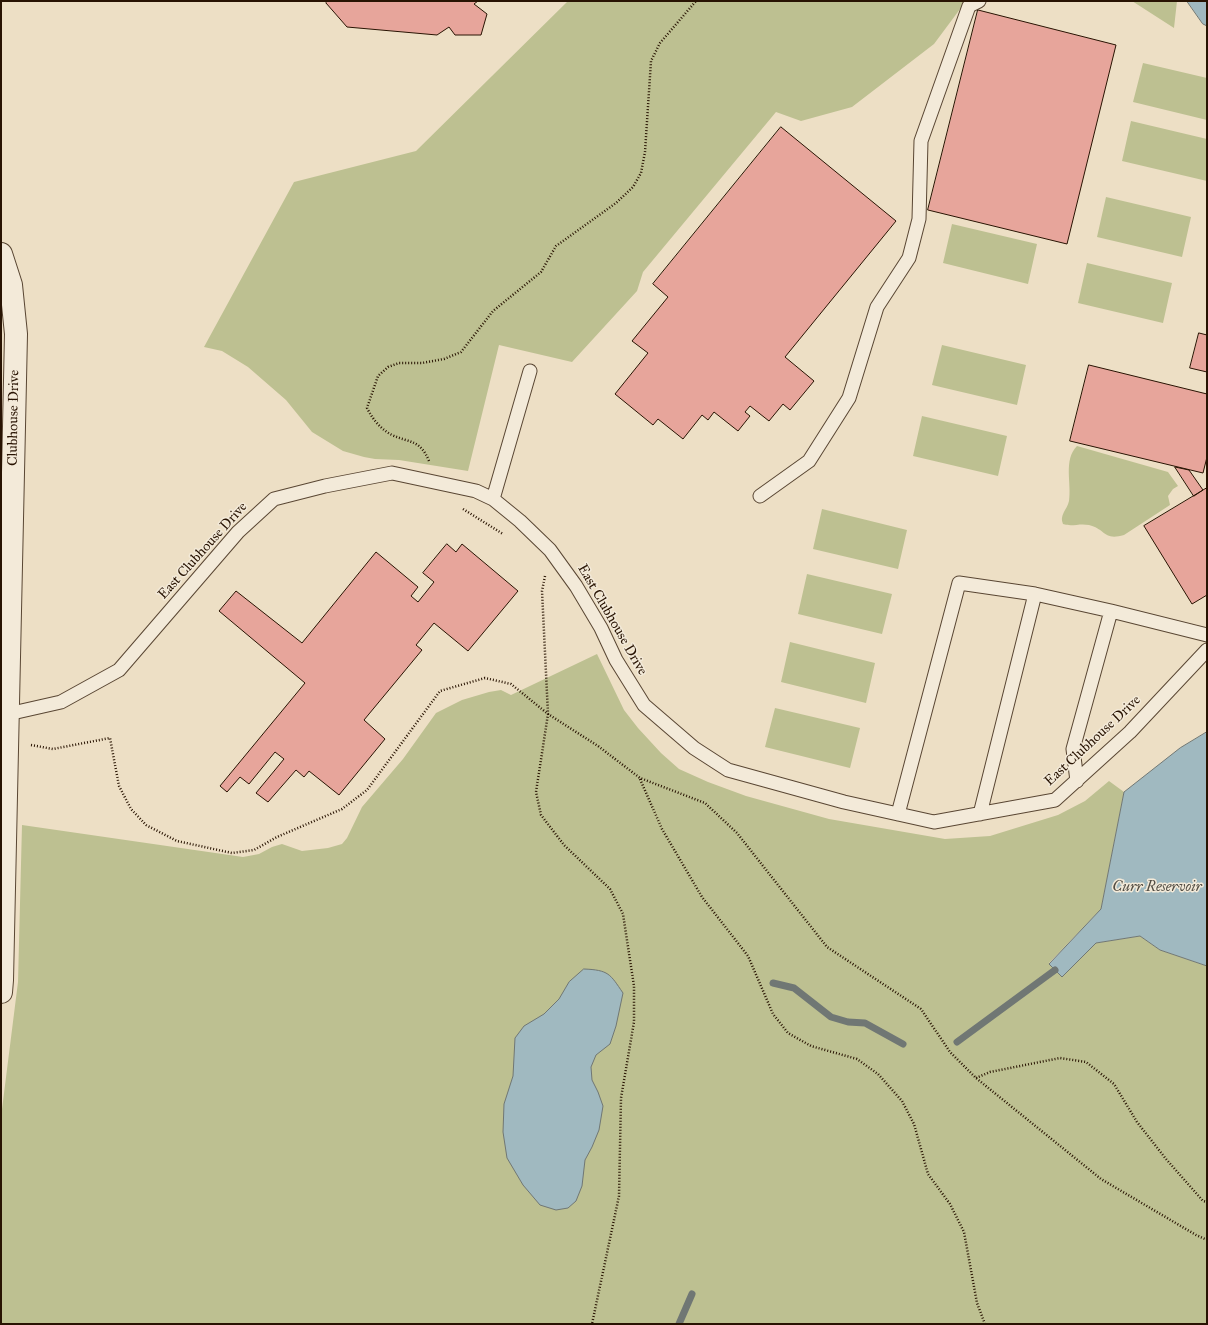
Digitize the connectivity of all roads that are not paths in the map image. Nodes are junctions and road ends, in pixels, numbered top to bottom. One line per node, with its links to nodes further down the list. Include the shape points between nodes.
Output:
1 (979, 1): 4 (lane, via 970,6 921,141 918,219 909,258 876,307 849,398 809,461)
2 (1, 254): 10 (street, Clubhouse Drive, via 11,285 16,334)
3 (530, 372): 5 (lane)
4 (760, 496)
5 (493, 499): 10 (lane, East Clubhouse Drive, via 476,491 392,473 325,486 274,500 238,532 119,670 60,702); 12 (lane, East Clubhouse Drive, via 550,550 576,586 644,705 694,748 728,770)
6 (1035, 594): 7 (lane); 12 (lane, via 959,582); 13 (lane)
7 (1111, 611): 8 (lane); 11 (lane, via 1073,748)
8 (1207, 635)
9 (1207, 650): 11 (lane, East Clubhouse Drive, via 1130,732)
10 (6, 709): 14 (street, Clubhouse Drive)
11 (1076, 781): 13 (lane, East Clubhouse Drive, via 1055,800)
12 (898, 814): 13 (lane, East Clubhouse Drive, via 934,822)
13 (980, 814)
14 (1, 992)

